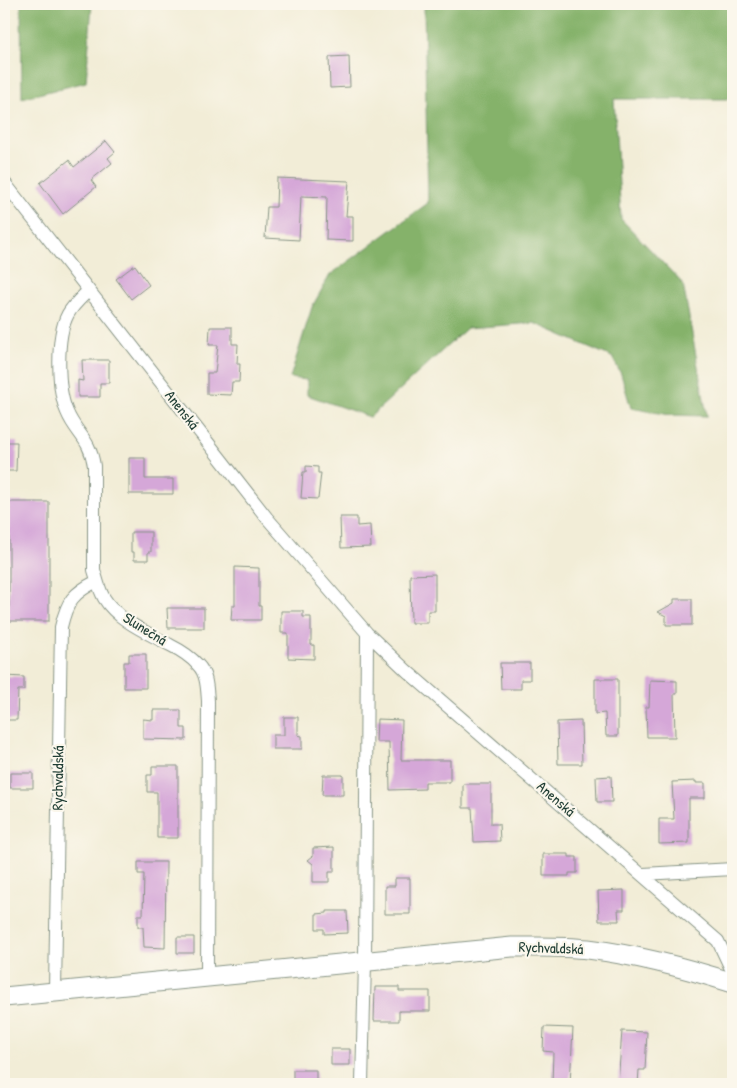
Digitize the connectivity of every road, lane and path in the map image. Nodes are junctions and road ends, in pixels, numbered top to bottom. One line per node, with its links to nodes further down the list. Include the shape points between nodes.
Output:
1 (4, 182): 2 (street, Anenská)
2 (88, 291): 3 (street, Slunečná, via 68,314 61,332 60,366 62,398 67,414 88,444 94,466 94,570); 4 (street, Anenská, via 267,518)
3 (97, 581): 9 (street, Slunečná, via 115,611 185,653 199,666 206,682); 11 (street, Rychvaldská, via 72,597 61,627)
4 (367, 633): 6 (street, Anenská); 7 (street)
5 (733, 869): 6 (street)
6 (643, 874): 8 (street, Anenská, via 718,941)
7 (365, 962): 9 (street, Rychvaldská); 10 (street, Rychvaldská, via 512,947 571,948 616,953); 13 (street)
8 (733, 973)
9 (207, 977): 11 (street, Rychvaldská)
10 (733, 983)
11 (55, 991): 12 (street, Rychvaldská)
12 (4, 997)
13 (362, 1084)

